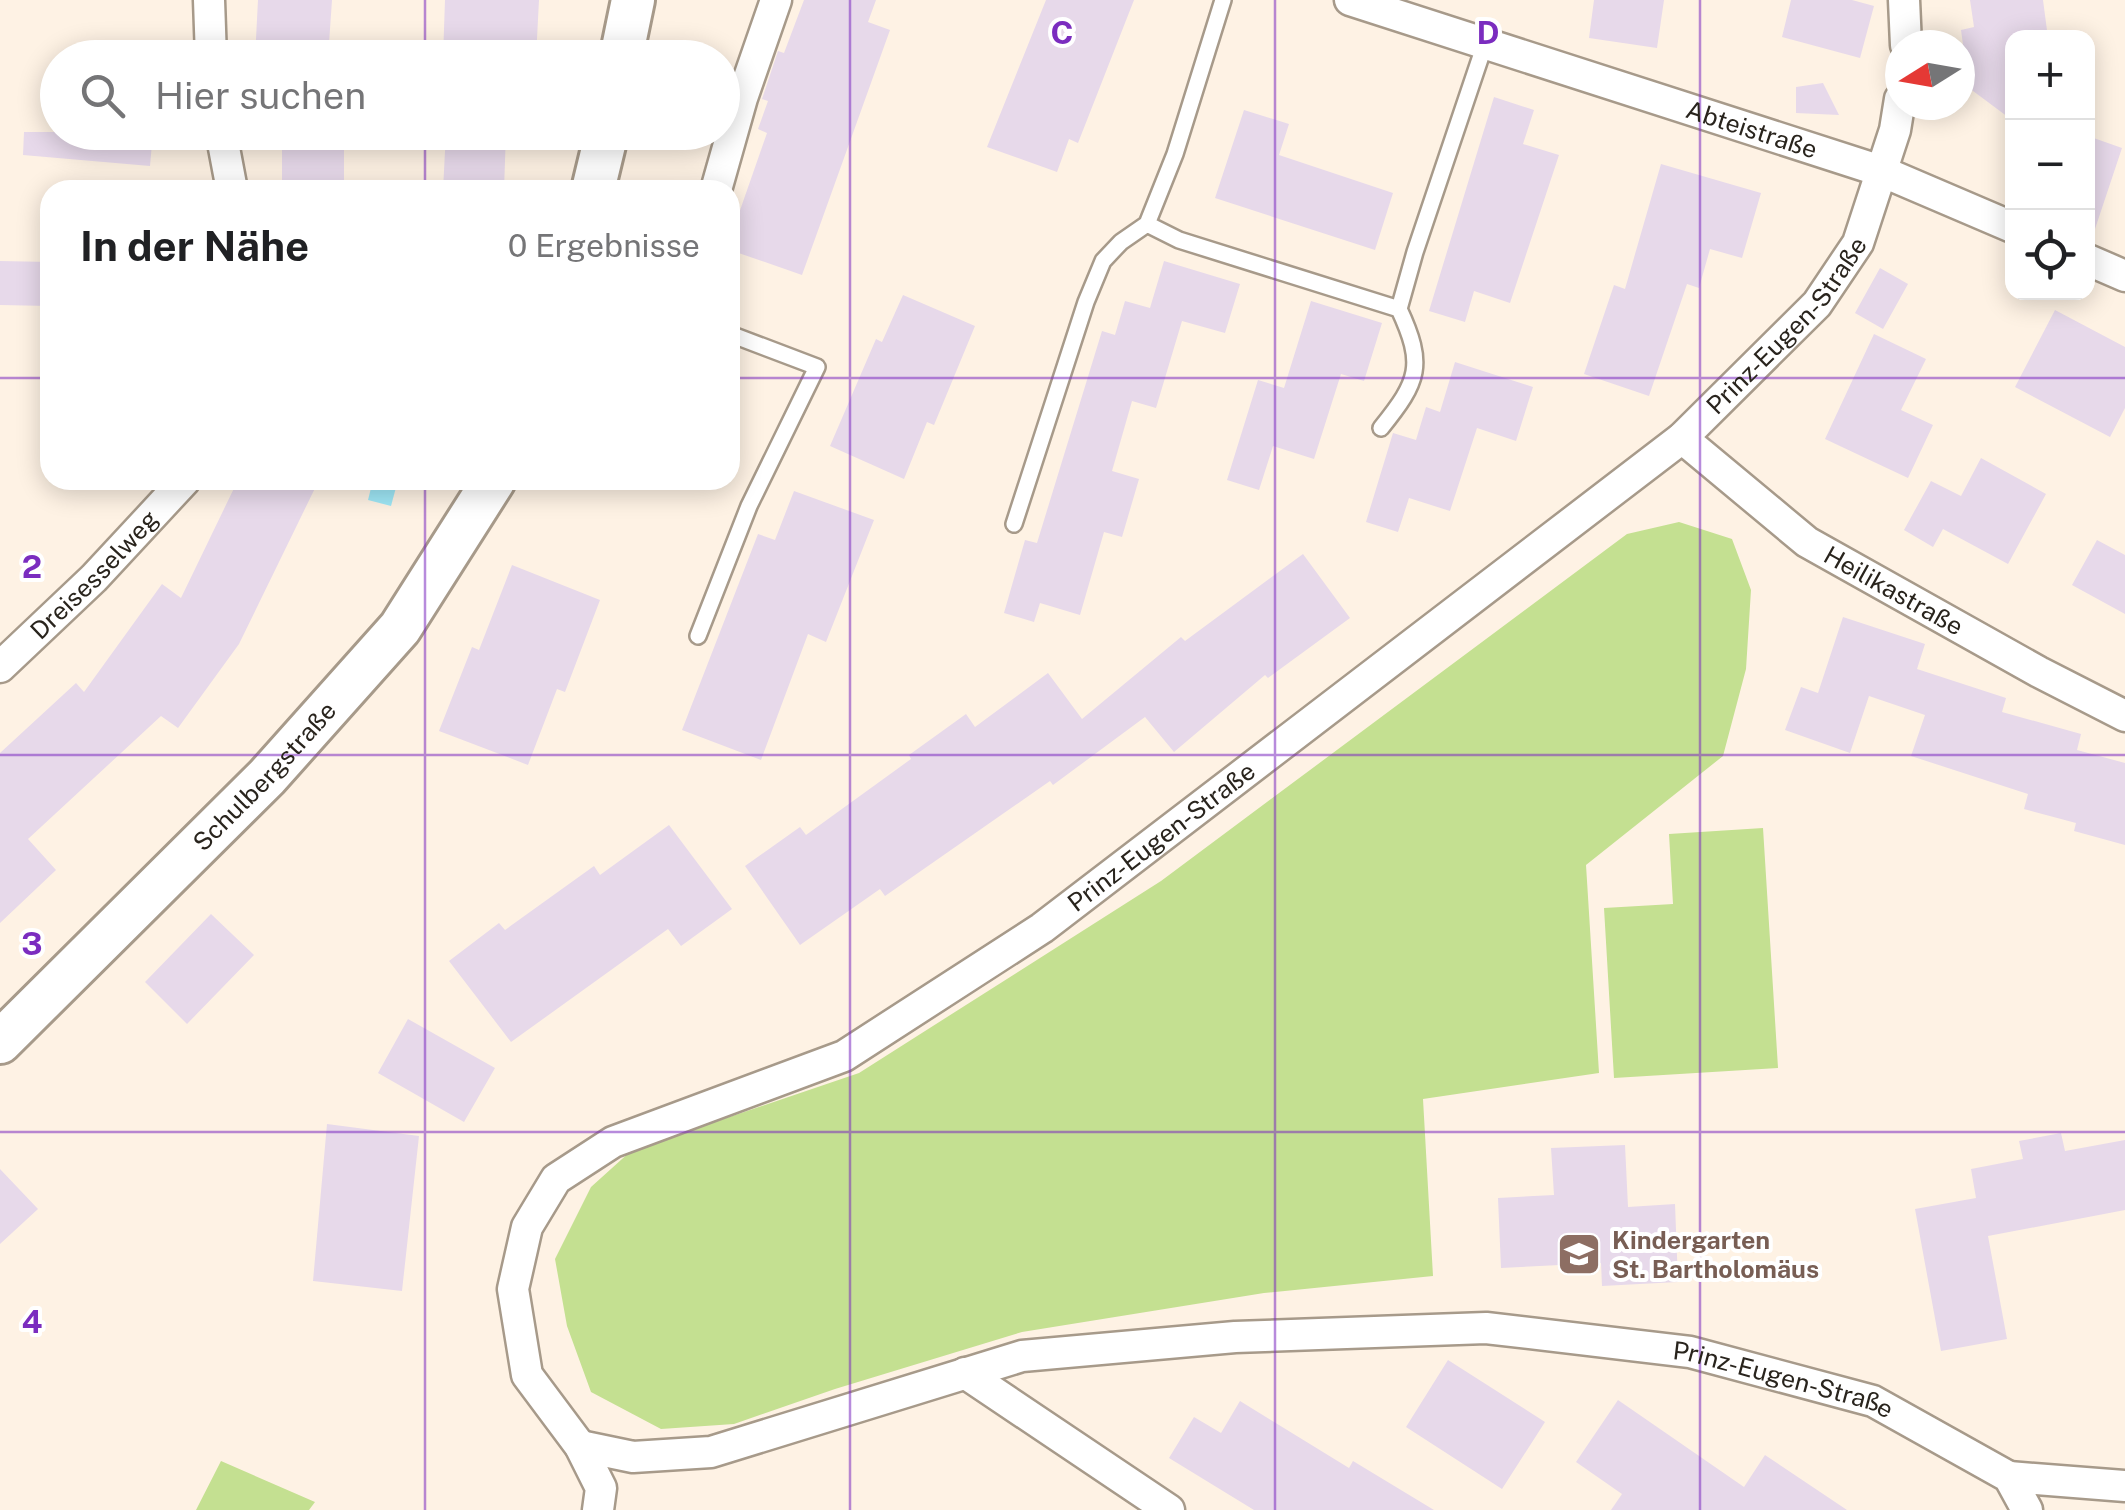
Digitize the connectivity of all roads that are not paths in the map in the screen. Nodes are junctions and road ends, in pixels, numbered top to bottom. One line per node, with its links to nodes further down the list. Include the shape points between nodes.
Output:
1 (209, 0): 8 (street)
2 (633, 0): 9 (street)
3 (776, 0): 11 (street)
4 (1224, 0): 20 (lane)
5 (1350, 0): 10 (street, Abteistraße)
6 (1904, 0): 7 (street)
7 (1905, 30)
8 (210, 40)
9 (625, 40)
10 (1485, 44): 16 (street, Abteistraße); 24 (lane)
11 (740, 114)
12 (1895, 120): 16 (street, Prinz-Eugen-Straße)
13 (224, 150): 17 (street)
14 (603, 150): 18 (street)
15 (729, 150): 19 (street)
16 (1882, 171): 21 (street, Abteistraße); 27 (street, Prinz-Eugen-Straße, via 1858,243 1818,304)
17 (230, 180)
18 (595, 180)
19 (719, 180)
20 (1148, 224): 24 (lane); 30 (lane, via 1103,261)
21 (2005, 225)
22 (2095, 263): 23 (street)
23 (2125, 276)
24 (1399, 310): 26 (lane, via 1417,366)
25 (740, 338): 31 (lane, via 816,367 749,506)
26 (1381, 428)
27 (1682, 438): 33 (street, Heilikastraße, via 1807,542); 36 (street, Prinz-Eugen-Straße, via 1042,928 844,1056 613,1142 556,1179 528,1227 513,1289 527,1376)
28 (177, 490): 32 (street, Dreisesselweg)
29 (488, 490): 34 (street, Schulbergstraße, via 400,628 268,777)
30 (1014, 524)
31 (698, 636)
32 (0, 667)
33 (2125, 716)
34 (0, 1042)
35 (964, 1373): 36 (street, Prinz-Eugen-Straße, via 711,1452 633,1457); 37 (street, Prinz-Eugen-Straße, via 1022,1356 1235,1336 1486,1328 1690,1352 1873,1401); 40 (street)
36 (580, 1446): 39 (street, Prinz-Eugen-Straße, via 601,1488)
37 (2009, 1477): 38 (street); 41 (street)
38 (2125, 1486)
39 (598, 1510)
40 (1168, 1510)
41 (2027, 1510)

